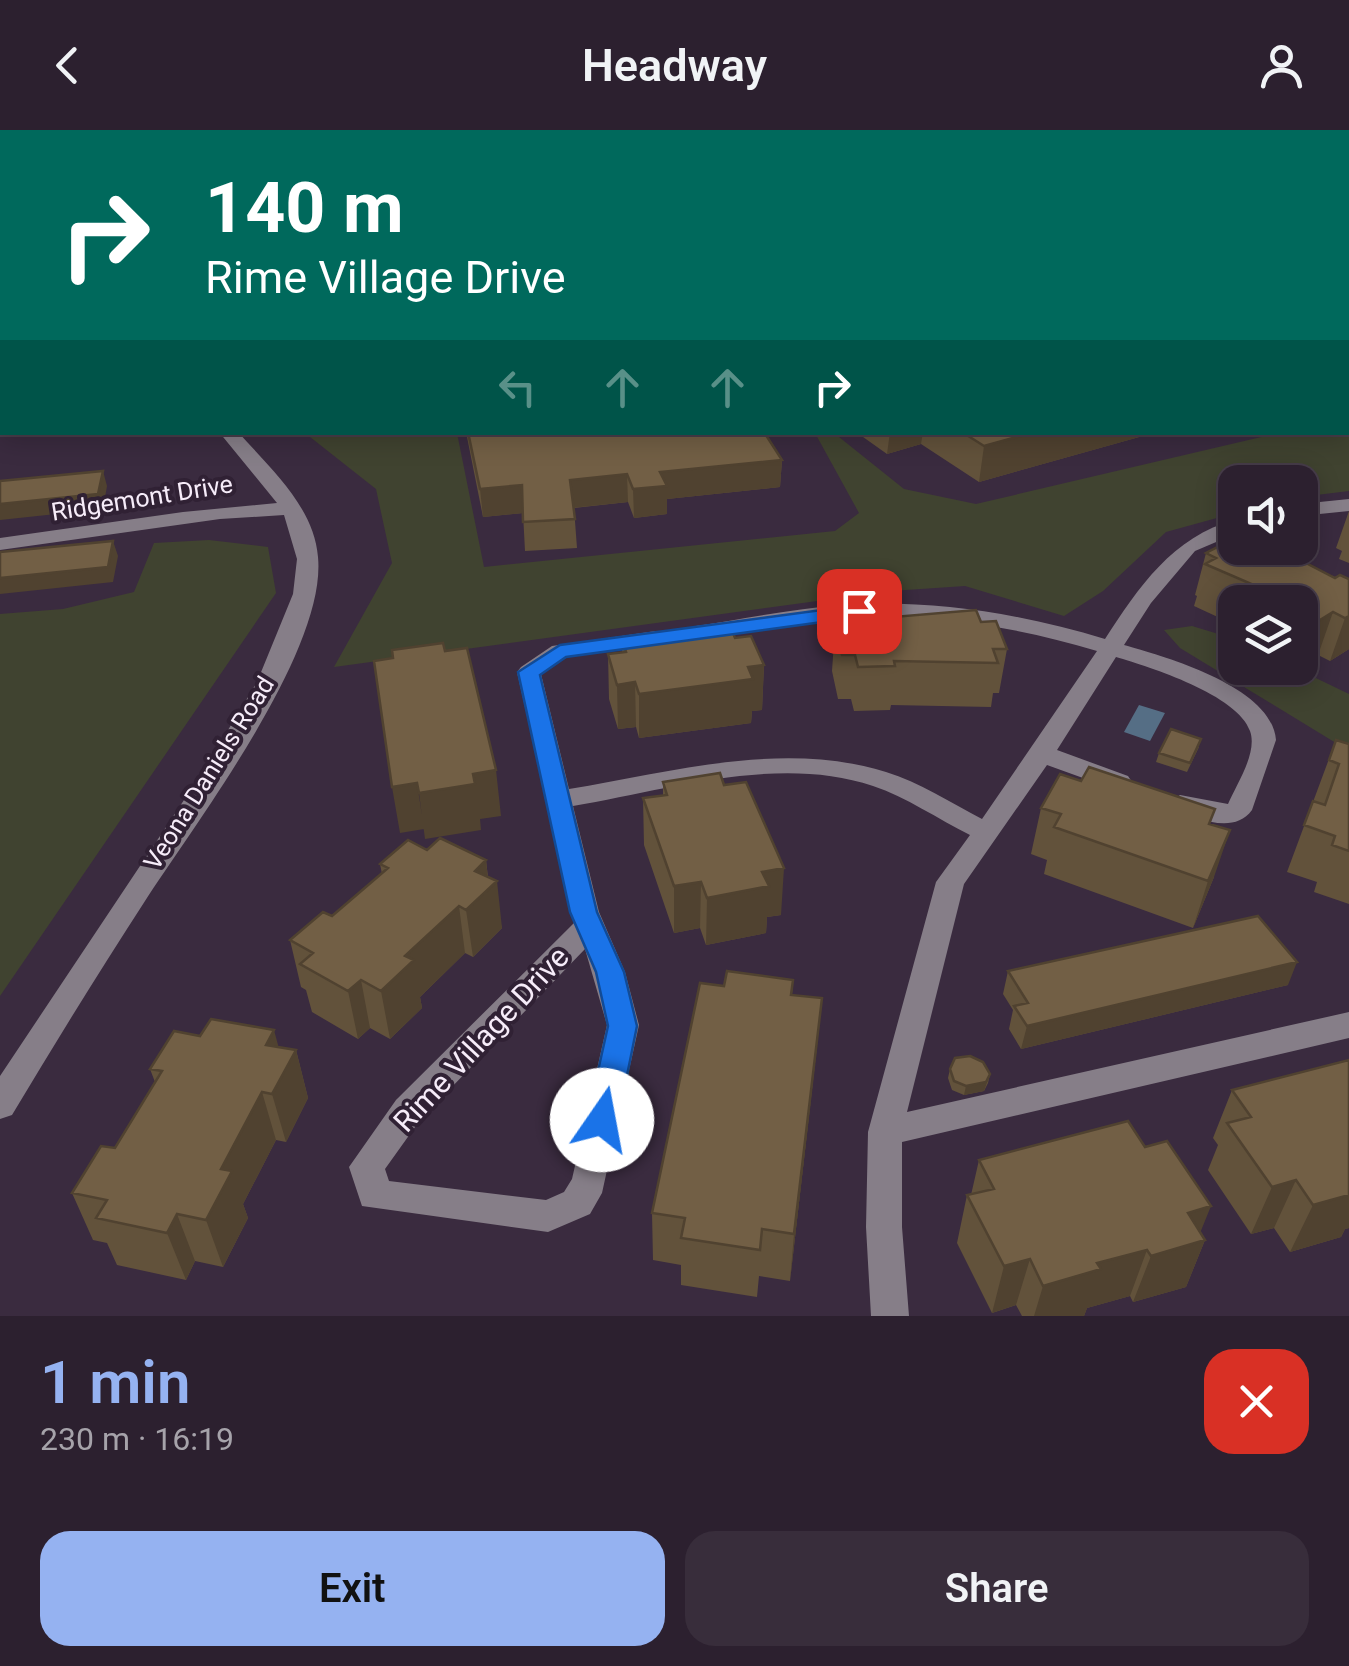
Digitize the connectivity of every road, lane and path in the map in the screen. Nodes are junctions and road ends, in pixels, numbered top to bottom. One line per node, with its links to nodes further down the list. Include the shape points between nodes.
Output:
1 (231, 435): 4 (street, Veona Daniels Road)
2 (1349, 504): 3 (street)
3 (1318, 508)
4 (293, 509): 6 (street, Ridgemont Drive, via 248,509); 13 (street, Veona Daniels Road, via 308,560 291,634 209,780)
5 (1218, 537): 7 (street, via 1188,547)
6 (0, 544)
7 (1106, 649): 8 (street); 8 (street, Rime Village Drive, via 1182,670 1251,709 1264,744 1238,810 1204,813); 9 (street, Rime Village Drive, via 979,617 859,611 560,651 528,672)
8 (1039, 753): 10 (street)
9 (558, 800): 10 (street, via 810,764 880,779); 11 (street, Rime Village Drive)
10 (986, 832): 14 (street, via 950,882)
11 (589, 926): 11 (street, Rime Village Drive, via 610,972 623,1026 588,1182 576,1204 548,1216 375,1195 367,1167 408,1110)
12 (1349, 1025): 14 (street)
13 (0, 1105)
14 (885, 1132): 15 (street)
15 (890, 1316)

